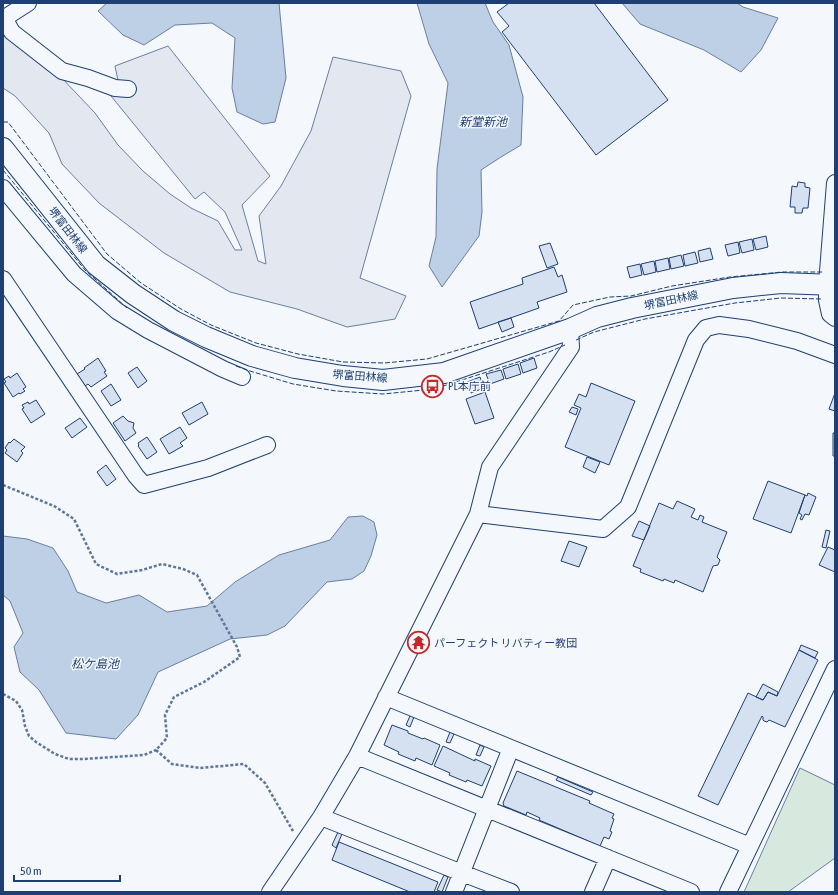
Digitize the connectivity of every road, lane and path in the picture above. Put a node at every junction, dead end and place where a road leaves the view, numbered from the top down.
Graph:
1 (28, 3) edge
2 (4, 18) edge
3 (128, 89) dead end
4 (3, 148) edge
5 (835, 183) edge
6 (3, 188) edge
7 (3, 279) edge
8 (831, 284) edge
9 (835, 318) edge
10 (570, 329) junction
11 (835, 355) edge
12 (242, 377) dead end
13 (267, 445) dead end
14 (3, 485) edge
15 (478, 514) junction
16 (835, 669) edge
17 (3, 694) edge
18 (386, 697) junction
19 (511, 748) junction
20 (156, 750) junction
21 (357, 756) junction
22 (488, 809) junction
23 (321, 817) junction
24 (301, 846) junction
25 (750, 846) junction
26 (608, 858) junction
27 (462, 873) junction
28 (270, 892) edge
29 (454, 892) edge
30 (511, 892) edge
31 (593, 892) edge
32 (691, 892) edge
33 (728, 892) edge

1 - 2 lane
2 - 3 lane
4 - 10 main road, 堺富田林線
5 - 8 lane
6 - 12 lane
7 - 13 lane
8 - 9 lane
8 - 10 main road, 堺富田林線
10 - 15 lane
11 - 15 lane
14 - 20 path
15 - 18 lane
16 - 25 lane
17 - 20 path
18 - 19 lane
18 - 21 lane
19 - 22 lane
19 - 25 lane
20 - 24 path
21 - 22 lane
21 - 23 lane
22 - 26 lane
22 - 27 lane
23 - 24 lane
23 - 27 lane
24 - 28 lane
25 - 33 lane
26 - 31 lane
26 - 32 lane
27 - 29 lane
27 - 30 lane

